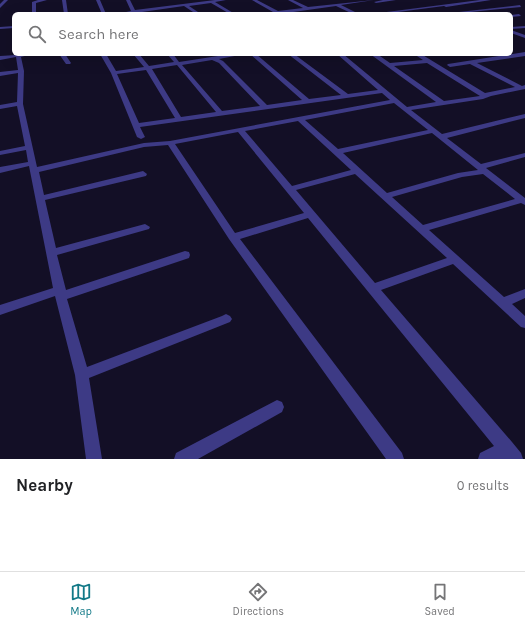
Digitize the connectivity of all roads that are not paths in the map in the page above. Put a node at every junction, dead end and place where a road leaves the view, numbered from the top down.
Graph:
1 (6, 0) edge
2 (45, 0) edge
3 (64, 0) edge
4 (98, 0) edge
5 (128, 0) edge
6 (221, 0) edge
7 (254, 0) edge
8 (290, 0) edge
9 (319, 0) edge
10 (394, 0) edge
11 (489, 0) edge
12 (33, 1) edge
13 (373, 1) edge
14 (433, 1) dead end
15 (518, 1) edge
16 (212, 2) junction
17 (510, 2) dead end
18 (525, 2) edge
19 (186, 3) edge
20 (337, 5) junction
21 (157, 6) junction
22 (330, 6) junction
23 (444, 6) junction
24 (523, 6) edge
25 (0, 7) edge
26 (306, 9) junction
27 (348, 10) junction
28 (392, 10) junction
29 (340, 11) dead end
30 (34, 12) edge
31 (66, 12) edge
32 (103, 12) edge
33 (131, 12) edge
34 (135, 12) edge
35 (162, 12) edge
36 (197, 12) edge
37 (230, 12) edge
38 (276, 12) edge
39 (285, 12) edge
40 (313, 12) edge
41 (352, 12) edge
42 (382, 12) edge
43 (398, 12) edge
44 (461, 12) joint
45 (519, 15) dead end
46 (513, 16) edge
47 (525, 26) edge
48 (12, 27) edge
49 (0, 28) edge
50 (513, 28) edge
51 (513, 33) edge
52 (525, 38) edge
53 (518, 40) dead end
54 (525, 54) edge
55 (12, 56) edge
56 (18, 56) edge
57 (63, 56) edge
58 (104, 56) edge
59 (138, 56) edge
60 (172, 56) edge
61 (209, 56) edge
62 (255, 56) edge
63 (294, 56) edge
64 (342, 56) edge
65 (376, 56) edge
66 (420, 56) edge
67 (509, 56) joint
68 (513, 56) edge
69 (0, 58) edge
70 (428, 61) junction
71 (471, 62) junction
72 (525, 62) edge
73 (68, 63) dead end
74 (179, 63) junction
75 (388, 65) junction
76 (450, 65) dead end
77 (148, 68) junction
78 (21, 71) junction
79 (114, 73) junction
80 (0, 74) edge
81 (523, 88) edge
82 (383, 91) junction
83 (345, 95) junction
84 (485, 96) junction
85 (306, 100) junction
86 (395, 101) junction
87 (20, 104) junction
88 (442, 104) junction
89 (0, 107) edge
90 (265, 107) junction
91 (405, 109) junction
92 (220, 113) junction
93 (521, 117) edge
94 (179, 119) junction
95 (300, 119) junction
96 (525, 122) edge
97 (137, 125) junction
98 (240, 130) junction
99 (433, 131) junction
100 (141, 137) dead end
101 (440, 137) junction
102 (170, 143) junction
103 (30, 147) junction
104 (337, 152) junction
105 (0, 153) edge
106 (525, 155) edge
107 (34, 166) junction
108 (482, 169) junction
109 (0, 170) edge
110 (358, 171) junction
111 (143, 174) dead end
112 (290, 189) junction
113 (385, 196) junction
114 (41, 198) junction
115 (523, 201) edge
116 (312, 214) junction
117 (145, 227) dead end
118 (421, 229) junction
119 (233, 237) junction
120 (52, 253) junction
121 (185, 255) dead end
122 (454, 260) junction
123 (372, 289) junction
124 (60, 293) junction
125 (525, 293) edge
126 (502, 303) junction
127 (0, 310) edge
128 (226, 319) dead end
129 (525, 323) edge
130 (82, 376) junction
131 (277, 407) dead end
132 (510, 454) edge
133 (94, 459) edge
134 (182, 459) edge
135 (396, 459) edge
136 (486, 459) edge

1 - 25 street
2 - 12 street
3 - 31 street
4 - 32 street
5 - 33 street
6 - 16 street
7 - 38 street
8 - 26 street
9 - 22 street
10 - 13 street
11 - 23 street
12 - 30 street
13 - 20 street
13 - 28 street
14 - 23 street
15 - 18 street
16 - 19 street
16 - 37 street
17 - 24 street
19 - 21 street
19 - 36 street
20 - 22 street
20 - 27 street
21 - 34 street
21 - 35 street
22 - 26 street
23 - 28 street
23 - 44 street
24 - 44 street
26 - 39 street
26 - 40 street
27 - 29 street
27 - 41 street
28 - 42 street
28 - 43 street
45 - 46 street
47 - 50 street
48 - 49 street
51 - 52 street
52 - 53 street
54 - 68 street
55 - 69 street
56 - 78 street
57 - 73 street
58 - 79 street
59 - 77 street
60 - 74 street
61 - 74 street
61 - 90 street
62 - 85 street
63 - 83 street
64 - 82 street
65 - 75 street
66 - 70 street
67 - 71 street
67 - 72 street
70 - 75 street
70 - 84 street
71 - 76 street
71 - 81 street
74 - 77 street
74 - 92 street
75 - 88 street
77 - 79 street
77 - 94 street
78 - 80 street
78 - 87 street
79 - 97 street
81 - 84 street
82 - 83 street
82 - 86 street
83 - 85 street
84 - 88 street
85 - 90 street
86 - 91 street
86 - 95 street
87 - 89 street
87 - 103 street
88 - 91 street
90 - 92 street
91 - 99 street
92 - 94 street
93 - 96 street
93 - 101 street
94 - 97 street
95 - 98 street
95 - 104 street
97 - 100 street
98 - 102 street
98 - 112 street
99 - 101 street
99 - 104 street
101 - 108 street
102 - 107 street
102 - 119 street
103 - 105 street
103 - 107 street
104 - 110 street
106 - 108 street
107 - 109 street
107 - 114 street
108 - 113 street
108 - 115 street
110 - 112 street
110 - 113 street
111 - 114 street
112 - 116 street
113 - 118 street
114 - 120 street
115 - 118 street
116 - 119 street
116 - 123 street
117 - 120 street
118 - 122 street
119 - 135 street
120 - 124 street
121 - 124 street
122 - 123 street
122 - 126 street
123 - 132 street
124 - 127 street
124 - 130 street
125 - 126 street
126 - 129 street
128 - 130 street
130 - 133 street
131 - 134 street
132 - 136 street

